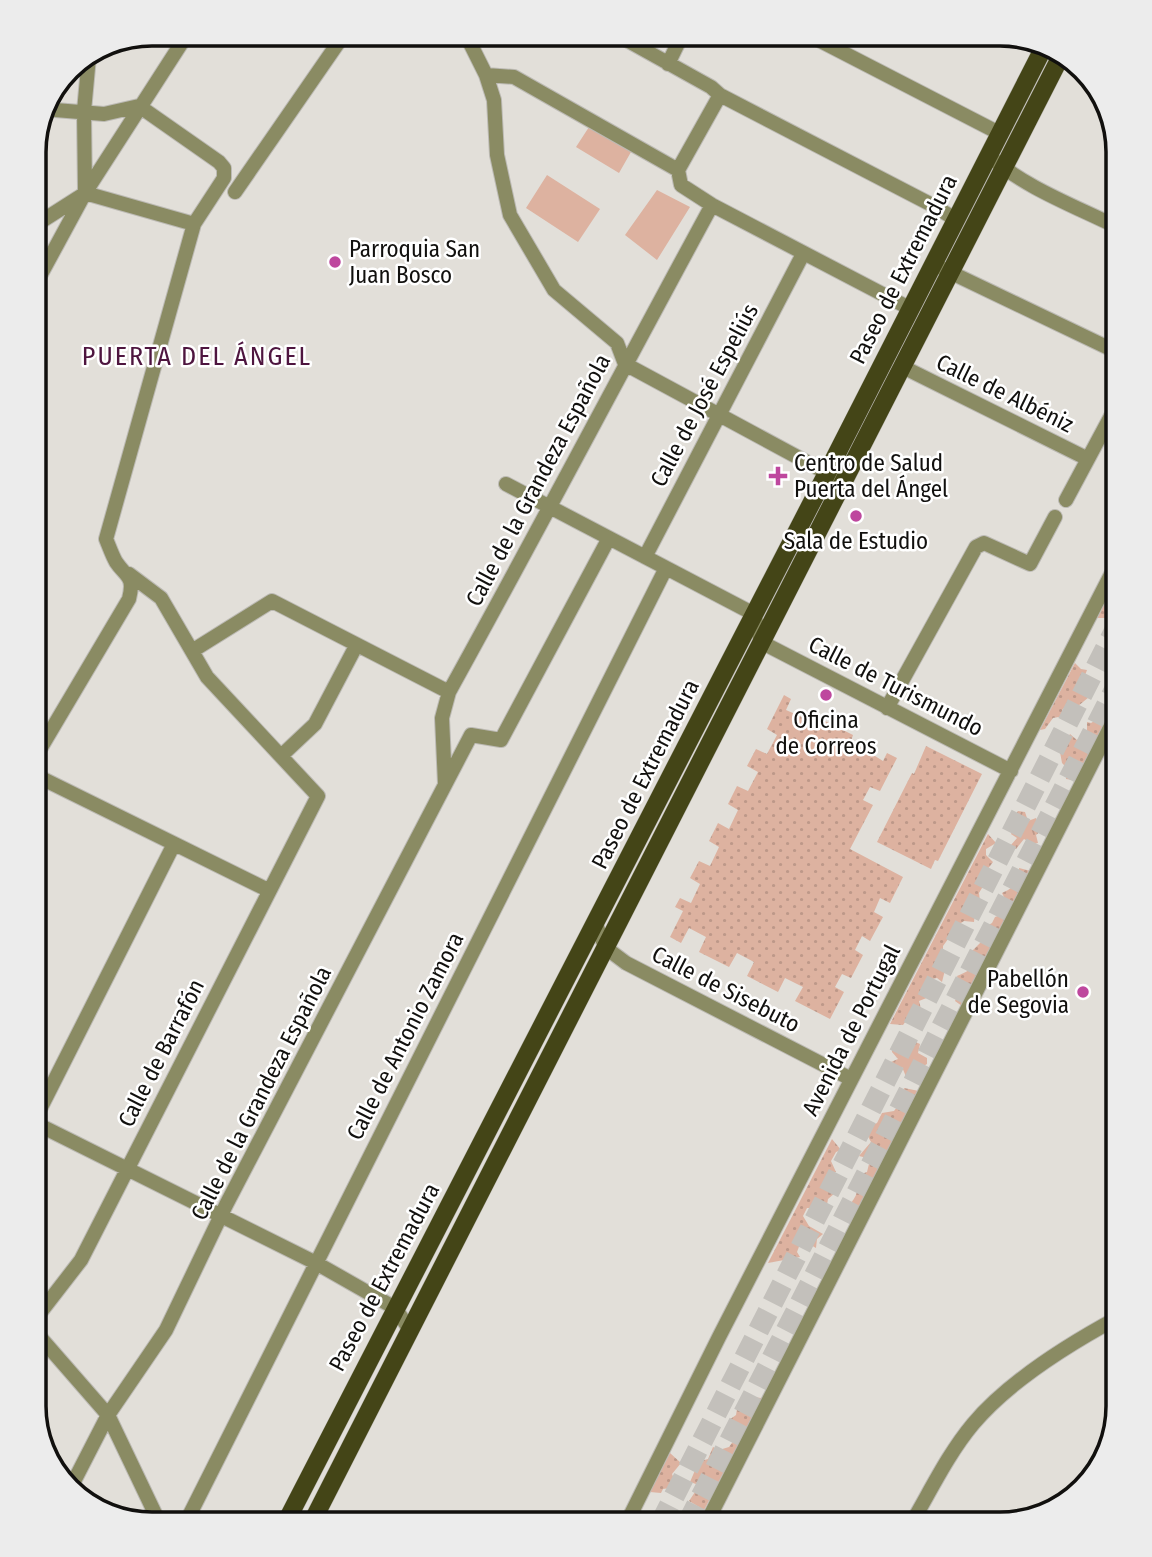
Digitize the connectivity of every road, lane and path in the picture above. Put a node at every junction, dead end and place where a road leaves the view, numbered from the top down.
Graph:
1 (179, 46) edge
2 (336, 46) edge
3 (472, 46) edge
4 (637, 46) edge
5 (677, 46) edge
6 (830, 46) edge
7 (1040, 54) edge
8 (1058, 63) edge
9 (668, 64) junction
10 (88, 67) edge
11 (486, 75) junction
12 (720, 95) junction
13 (139, 106) junction
14 (55, 110) edge
15 (84, 111) junction
16 (999, 133) junction
17 (988, 155) junction
18 (1003, 169) junction
19 (678, 170) junction
20 (235, 192) dead end
21 (85, 193) junction
22 (712, 205) junction
23 (46, 218) edge
24 (955, 219) junction
25 (1106, 221) edge
26 (194, 224) junction
27 (803, 254) junction
28 (46, 264) edge
29 (933, 264) junction
30 (950, 272) junction
31 (911, 309) junction
32 (1106, 347) edge
33 (625, 364) junction
34 (901, 366) junction
35 (719, 415) junction
36 (1106, 425) edge
37 (1088, 459) junction
38 (827, 474) junction
39 (506, 484) dead end
40 (842, 485) junction
41 (1066, 500) dead end
42 (551, 508) junction
43 (1055, 517) dead end
44 (609, 538) junction
45 (645, 557) junction
46 (666, 568) junction
47 (129, 574) junction
48 (1106, 585) edge
49 (754, 614) junction
50 (761, 642) junction
51 (356, 646) junction
52 (192, 651) junction
53 (449, 692) junction
54 (887, 708) junction
55 (1106, 736) edge
56 (46, 739) edge
57 (281, 756) junction
58 (1011, 771) junction
59 (46, 780) edge
60 (445, 786) junction
61 (174, 844) junction
62 (268, 890) junction
63 (595, 923) junction
64 (606, 947) junction
65 (851, 1079) junction
66 (46, 1096) edge
67 (46, 1128) edge
68 (129, 1169) junction
69 (222, 1217) junction
70 (316, 1263) junction
71 (46, 1305) edge
72 (395, 1308) junction
73 (1106, 1324) edge
74 (410, 1330) junction
75 (46, 1344) edge
76 (108, 1415) junction
77 (75, 1478) edge
78 (154, 1511) edge
79 (192, 1511) edge
80 (292, 1511) edge
81 (318, 1511) edge
82 (633, 1511) edge
83 (713, 1511) edge
84 (918, 1511) edge

1 - 13 street
2 - 20 street
3 - 11 street
4 - 9 street
5 - 9 street
6 - 16 street
7 - 16 main road, Paseo de Extremadura
8 - 18 main road, Paseo de Extremadura
9 - 12 street
10 - 15 street
11 - 19 street
11 - 33 street
12 - 19 street
12 - 24 street
13 - 15 street
13 - 21 street
13 - 26 street
14 - 15 street
15 - 21 street
16 - 17 main road, Paseo de Extremadura
17 - 18 street
17 - 24 main road, Paseo de Extremadura
18 - 25 street
18 - 30 main road, Paseo de Extremadura
19 - 22 street
21 - 23 street
21 - 26 street
21 - 28 street
22 - 27 street
22 - 33 street, Calle de la Grandeza Española
24 - 29 main road, Paseo de Extremadura
26 - 47 street
27 - 31 street
27 - 35 street, Calle de José Espeliús
29 - 30 street
29 - 31 main road, Paseo de Extremadura
30 - 32 street
30 - 34 main road, Paseo de Extremadura
31 - 38 main road, Paseo de Extremadura
33 - 35 street
33 - 42 street, Calle de la Grandeza Española
34 - 37 street, Calle de Albéniz
34 - 40 main road, Paseo de Extremadura
35 - 38 street
35 - 45 street, Calle de José Espeliús
36 - 37 street
37 - 41 street
38 - 40 street
38 - 49 main road, Paseo de Extremadura
39 - 42 street
40 - 50 main road, Paseo de Extremadura
42 - 44 street
42 - 53 street, Calle de la Grandeza Española
43 - 54 street
44 - 45 street
44 - 60 street, Calle de la Grandeza Española
45 - 46 street
46 - 49 street
46 - 70 street, Calle de Antonio Zamora
47 - 52 street
47 - 56 street
48 - 58 street, Avenida de Portugal
49 - 50 street
49 - 63 main road, Paseo de Extremadura
50 - 54 street, Calle de Turismundo
50 - 64 main road, Paseo de Extremadura
51 - 52 street
51 - 53 street
51 - 57 street
52 - 57 street
53 - 60 street, Calle de la Grandeza Española
54 - 58 street, Calle de Turismundo
55 - 83 street
57 - 62 street, Calle de Barrafón
58 - 65 street, Avenida de Portugal
59 - 61 street
60 - 69 street, Calle de la Grandeza Española
61 - 62 street
61 - 66 street
62 - 68 street, Calle de Barrafón
63 - 64 street, Calle de Sisebuto
63 - 72 main road, Paseo de Extremadura
64 - 65 street, Calle de Sisebuto
64 - 74 main road, Paseo de Extremadura
65 - 82 street, Avenida de Portugal
67 - 68 street
68 - 69 street
68 - 71 street, Calle de Barrafón
69 - 70 street
69 - 76 street, Calle de la Grandeza Española
70 - 72 street
70 - 79 street, Calle de Antonio Zamora
72 - 74 street
72 - 80 main road, Paseo de Extremadura
73 - 84 street
74 - 81 main road, Paseo de Extremadura
75 - 76 street
76 - 77 street, Calle de la Grandeza Española
76 - 78 street

